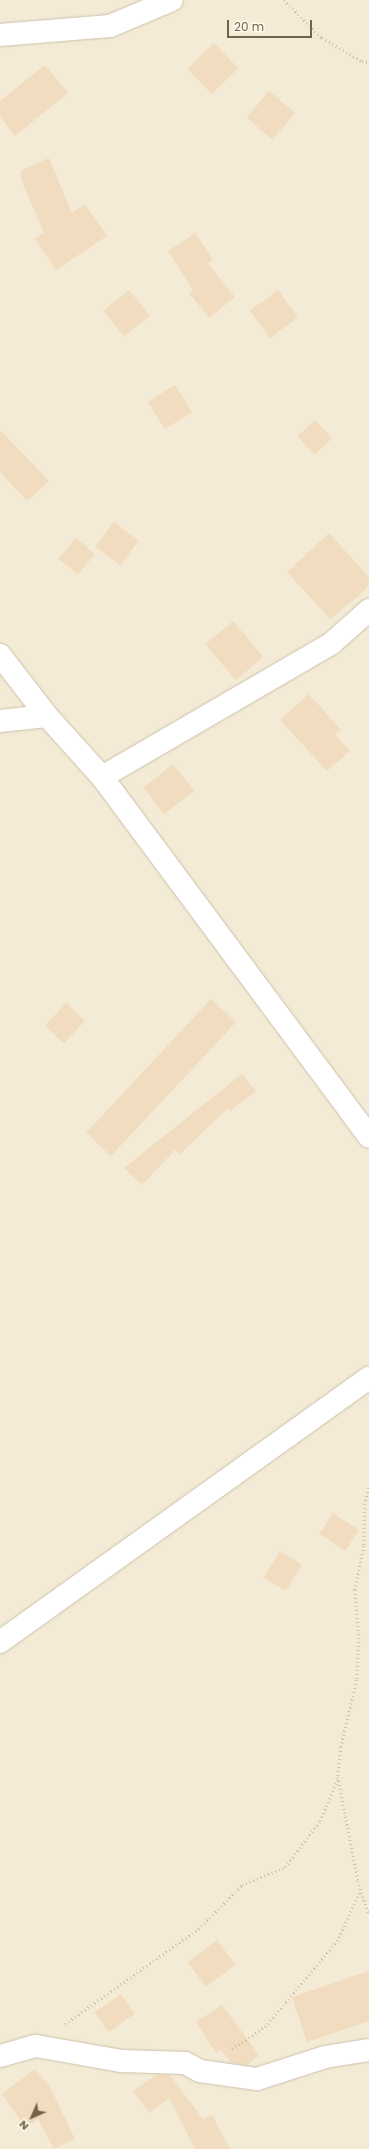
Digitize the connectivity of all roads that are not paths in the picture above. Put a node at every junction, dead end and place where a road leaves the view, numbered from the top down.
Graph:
1 (172, 0) edge
2 (0, 35) edge
3 (369, 610) edge
4 (0, 654) edge
5 (47, 716) junction
6 (0, 721) edge
7 (102, 777) junction
8 (369, 1137) edge
9 (369, 1378) edge
10 (0, 1642) edge
11 (369, 2050) edge
12 (0, 2056) edge

1 - 2 street
3 - 7 street
4 - 5 street
5 - 6 street
5 - 7 street
7 - 8 street
9 - 10 street
11 - 12 street

